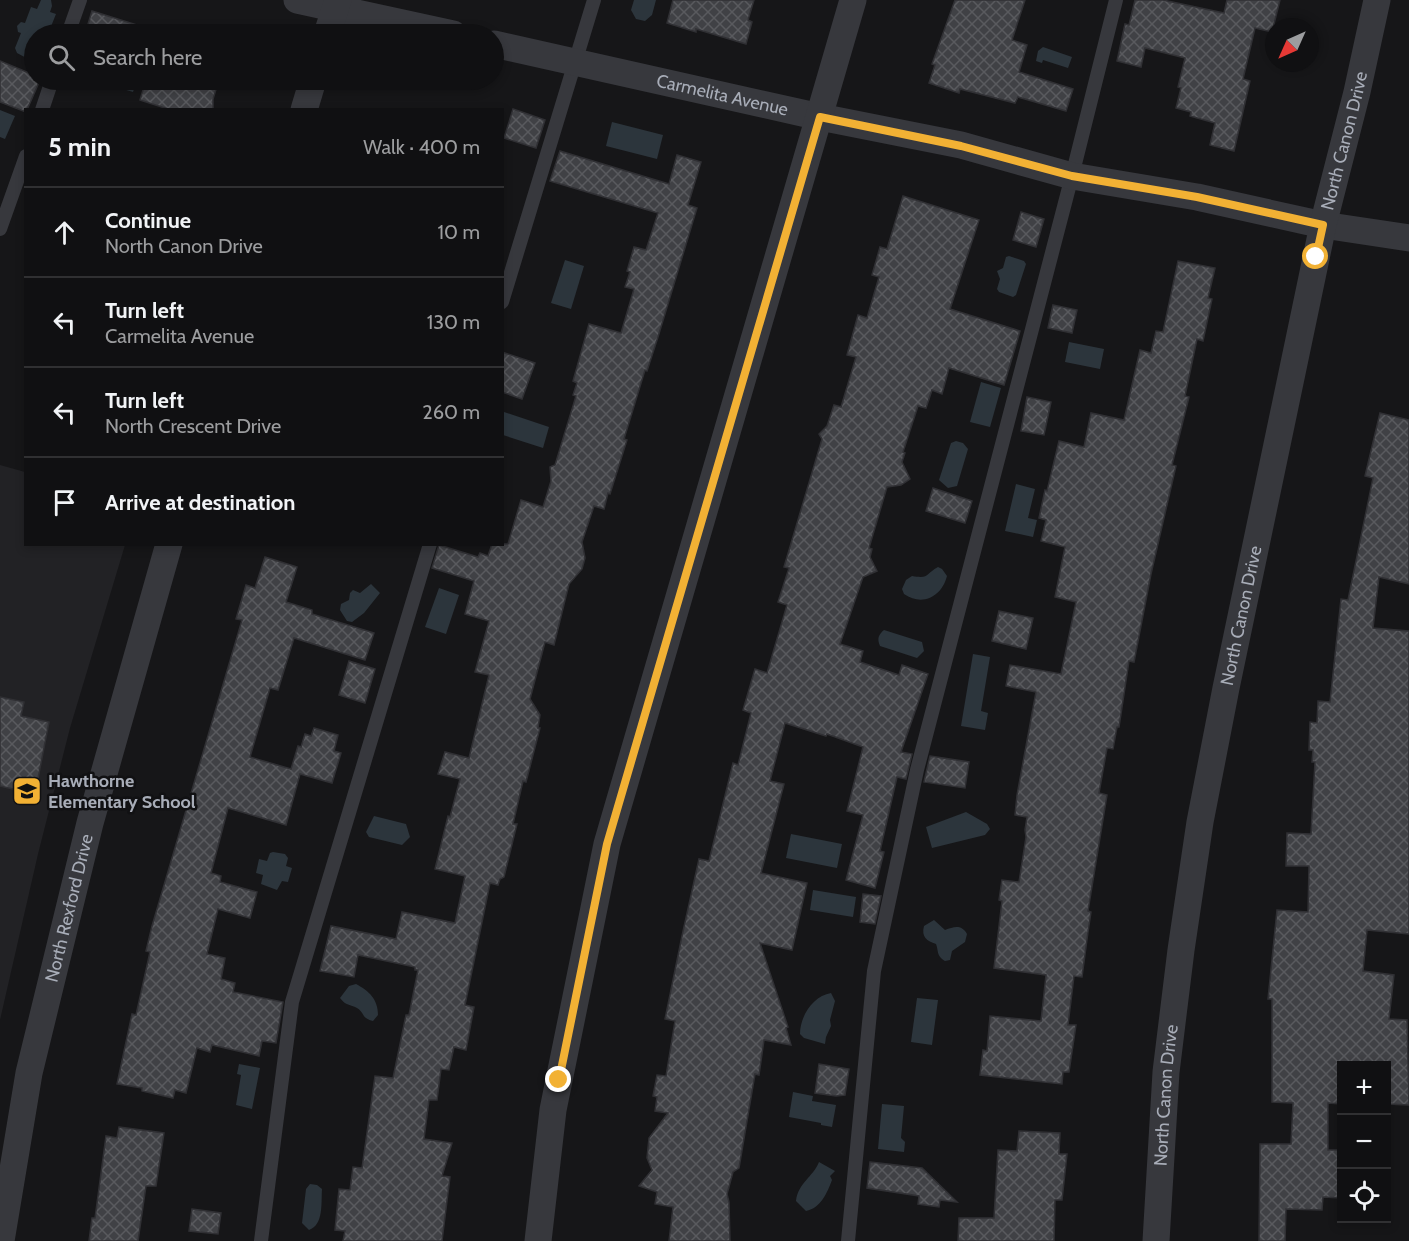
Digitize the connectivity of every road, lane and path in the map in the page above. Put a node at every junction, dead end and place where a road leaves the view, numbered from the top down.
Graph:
1 (80, 0) edge
2 (297, 0) edge
3 (594, 0) edge
4 (853, 0) edge
5 (1116, 0) edge
6 (1377, 0) edge
7 (337, 4) edge
8 (72, 24) edge
9 (330, 24) edge
10 (414, 24) edge
11 (504, 46) edge
12 (574, 62) junction
13 (49, 90) edge
14 (311, 90) edge
15 (43, 108) edge
16 (305, 108) edge
17 (820, 117) junction
18 (24, 162) edge
19 (1072, 176) junction
20 (1323, 225) junction
21 (0, 229) edge
22 (1409, 238) edge
23 (504, 295) edge
24 (168, 546) edge
25 (429, 546) edge
26 (2, 1241) edge
27 (261, 1241) edge
28 (538, 1241) edge
29 (848, 1241) edge
30 (1156, 1241) edge

1 - 8 lane
2 - 7 street
3 - 12 lane
4 - 17 street
5 - 19 lane
6 - 20 street, North Canon Drive
7 - 9 street
7 - 10 street
11 - 12 street, Carmelita Avenue
12 - 17 street, Carmelita Avenue
12 - 23 lane
13 - 15 lane
14 - 16 street
17 - 19 street, Carmelita Avenue
17 - 28 street
18 - 21 lane
19 - 20 street, Carmelita Avenue
19 - 29 lane
20 - 22 street, Carmelita Avenue
20 - 30 street, North Canon Drive
24 - 26 street, North Rexford Drive
25 - 27 lane

